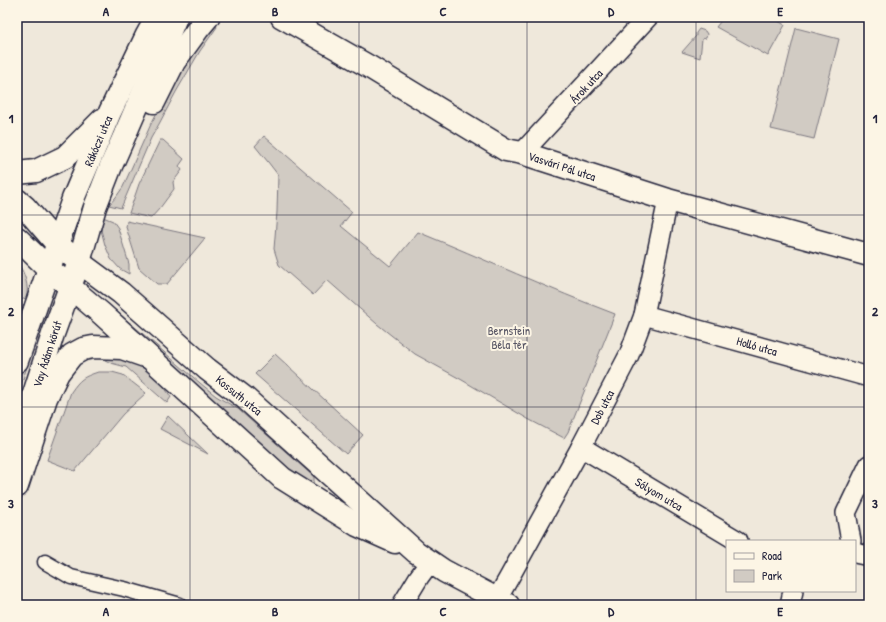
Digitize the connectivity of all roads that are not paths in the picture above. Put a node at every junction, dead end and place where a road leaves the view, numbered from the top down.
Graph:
1 (157, 17) edge
2 (176, 17) edge
3 (208, 17) edge
4 (283, 19) edge
5 (641, 20) edge
6 (110, 112) junction
7 (124, 139) junction
8 (522, 153) junction
9 (17, 173) edge
10 (17, 200) edge
11 (668, 200) junction
12 (17, 238) edge
13 (57, 244) junction
14 (869, 255) edge
15 (79, 262) junction
16 (49, 269) junction
17 (70, 287) junction
18 (644, 315) junction
19 (152, 358) junction
20 (17, 361) edge
21 (869, 377) edge
22 (581, 446) junction
23 (17, 447) edge
24 (869, 465) edge
25 (17, 486) edge
26 (736, 540) edge
27 (850, 540) edge
28 (856, 553) edge
29 (869, 556) edge
30 (423, 557) junction
31 (45, 562) dead end
32 (793, 592) edge
33 (502, 602) edge
34 (180, 605) edge
35 (402, 605) edge
36 (790, 605) edge

1 - 6 street, Rákóczi utca
2 - 7 street, Rákóczi utca
3 - 7 street
4 - 8 street, Vasvári Pál utca
5 - 8 street, Árok utca
6 - 9 street
6 - 13 street, Rákóczi utca
7 - 15 street, Rákóczi utca
8 - 11 street, Vasvári Pál utca
10 - 13 street, Kossuth utca
11 - 14 street, Vasvári Pál utca
11 - 18 street, Dob utca
12 - 16 street, Kossuth utca
13 - 15 street, Kossuth utca
13 - 16 street, Rákóczi utca
15 - 17 street, Vay Ádám körút
15 - 30 street, Kossuth utca
16 - 17 street, Kossuth utca
16 - 20 street
17 - 19 street, Kossuth utca
17 - 23 street, Vay Ádám körút
18 - 21 street, Holló utca
18 - 22 street, Dob utca
19 - 25 street
19 - 30 street, Kossuth utca
22 - 26 street, Sólyom utca
22 - 33 street, Dob utca
24 - 27 street
28 - 29 street
30 - 33 street, Kossuth utca
30 - 35 street
31 - 34 street
32 - 36 street

